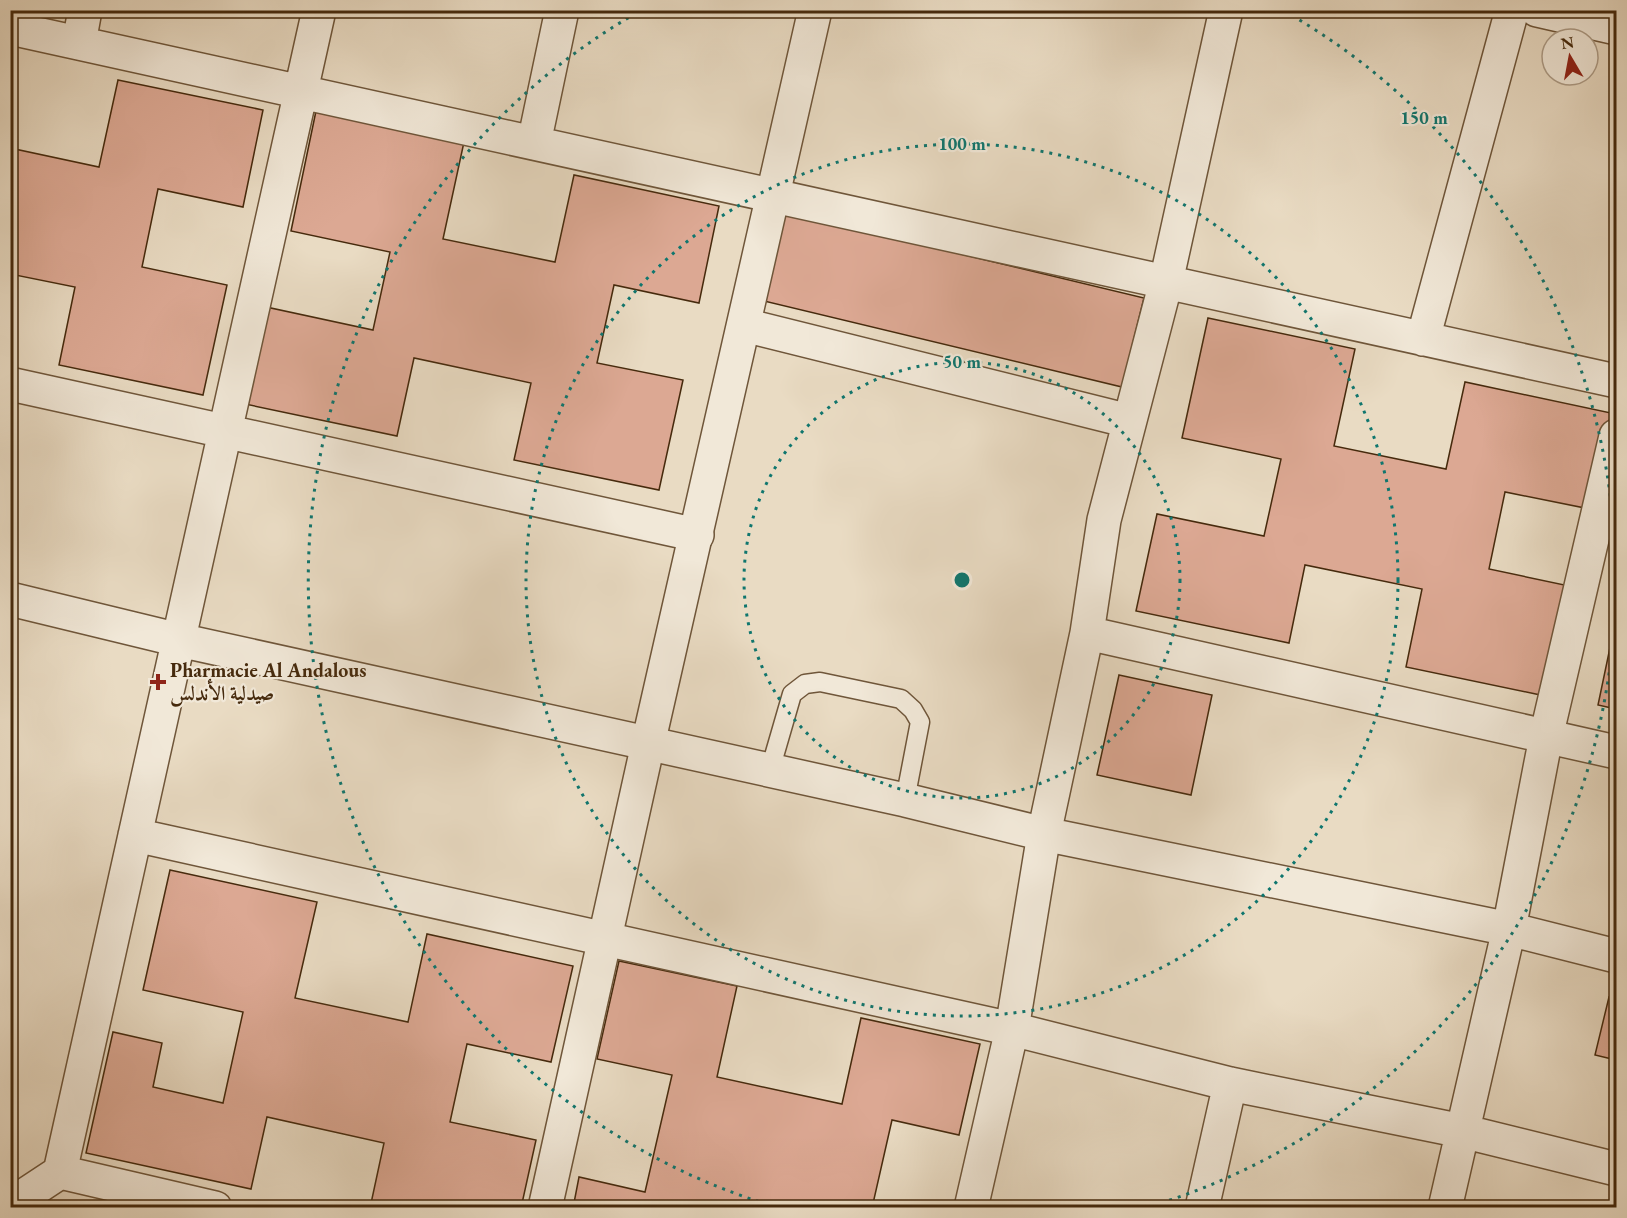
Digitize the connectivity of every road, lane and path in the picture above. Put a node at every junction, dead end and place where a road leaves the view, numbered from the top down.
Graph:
1 (85, 10) edge
2 (319, 10) edge
3 (562, 10) edge
4 (815, 10) edge
5 (1226, 10) edge
6 (1512, 10) edge
7 (1537, 10) edge
8 (10, 28) edge
9 (1617, 28) edge
10 (79, 43) junction
11 (301, 92) junction
12 (534, 143) junction
13 (773, 196) junction
14 (1166, 282) junction
15 (744, 325) junction
16 (1423, 339) junction
17 (1617, 381) edge
18 (10, 384) edge
19 (1129, 421) junction
20 (225, 432) junction
21 (1617, 436) edge
22 (697, 535) junction
23 (10, 599) edge
24 (1087, 633) junction
25 (179, 640) junction
26 (1546, 737) junction
27 (648, 744) junction
28 (1617, 752) edge
29 (770, 770) junction
30 (905, 800) junction
31 (135, 834) junction
32 (1044, 834) junction
33 (1509, 929) junction
34 (606, 939) junction
35 (1617, 956) edge
36 (1012, 1029) junction
37 (1230, 1084) junction
38 (1462, 1131) junction
39 (1617, 1168) edge
40 (60, 1172) junction
41 (10, 1205) edge
42 (215, 1208) edge
43 (545, 1208) edge
44 (971, 1208) edge
45 (1202, 1208) edge
46 (1445, 1208) edge

1 - 10 street
2 - 11 street
3 - 12 street
4 - 13 street
5 - 14 street
6 - 16 street
7 - 9 street
8 - 10 street
10 - 11 street
11 - 12 street
11 - 20 street
12 - 13 street
13 - 14 street
13 - 15 street
14 - 16 street
14 - 19 street
15 - 19 street
15 - 22 street
16 - 17 street
18 - 20 street
19 - 24 street
20 - 22 street
20 - 25 street
21 - 26 street
22 - 27 street
23 - 25 street
24 - 26 street
24 - 32 street
25 - 27 street
25 - 31 street
26 - 28 street
26 - 33 street
27 - 29 street
27 - 34 street
29 - 30 street
29 - 30 lane
30 - 32 street
31 - 34 street
31 - 40 street
32 - 33 street
32 - 36 street
33 - 35 street
33 - 38 street
34 - 36 street
34 - 43 street
36 - 37 street
36 - 44 street
37 - 38 street
37 - 45 street
38 - 39 street
38 - 46 street
40 - 41 street
40 - 42 street

